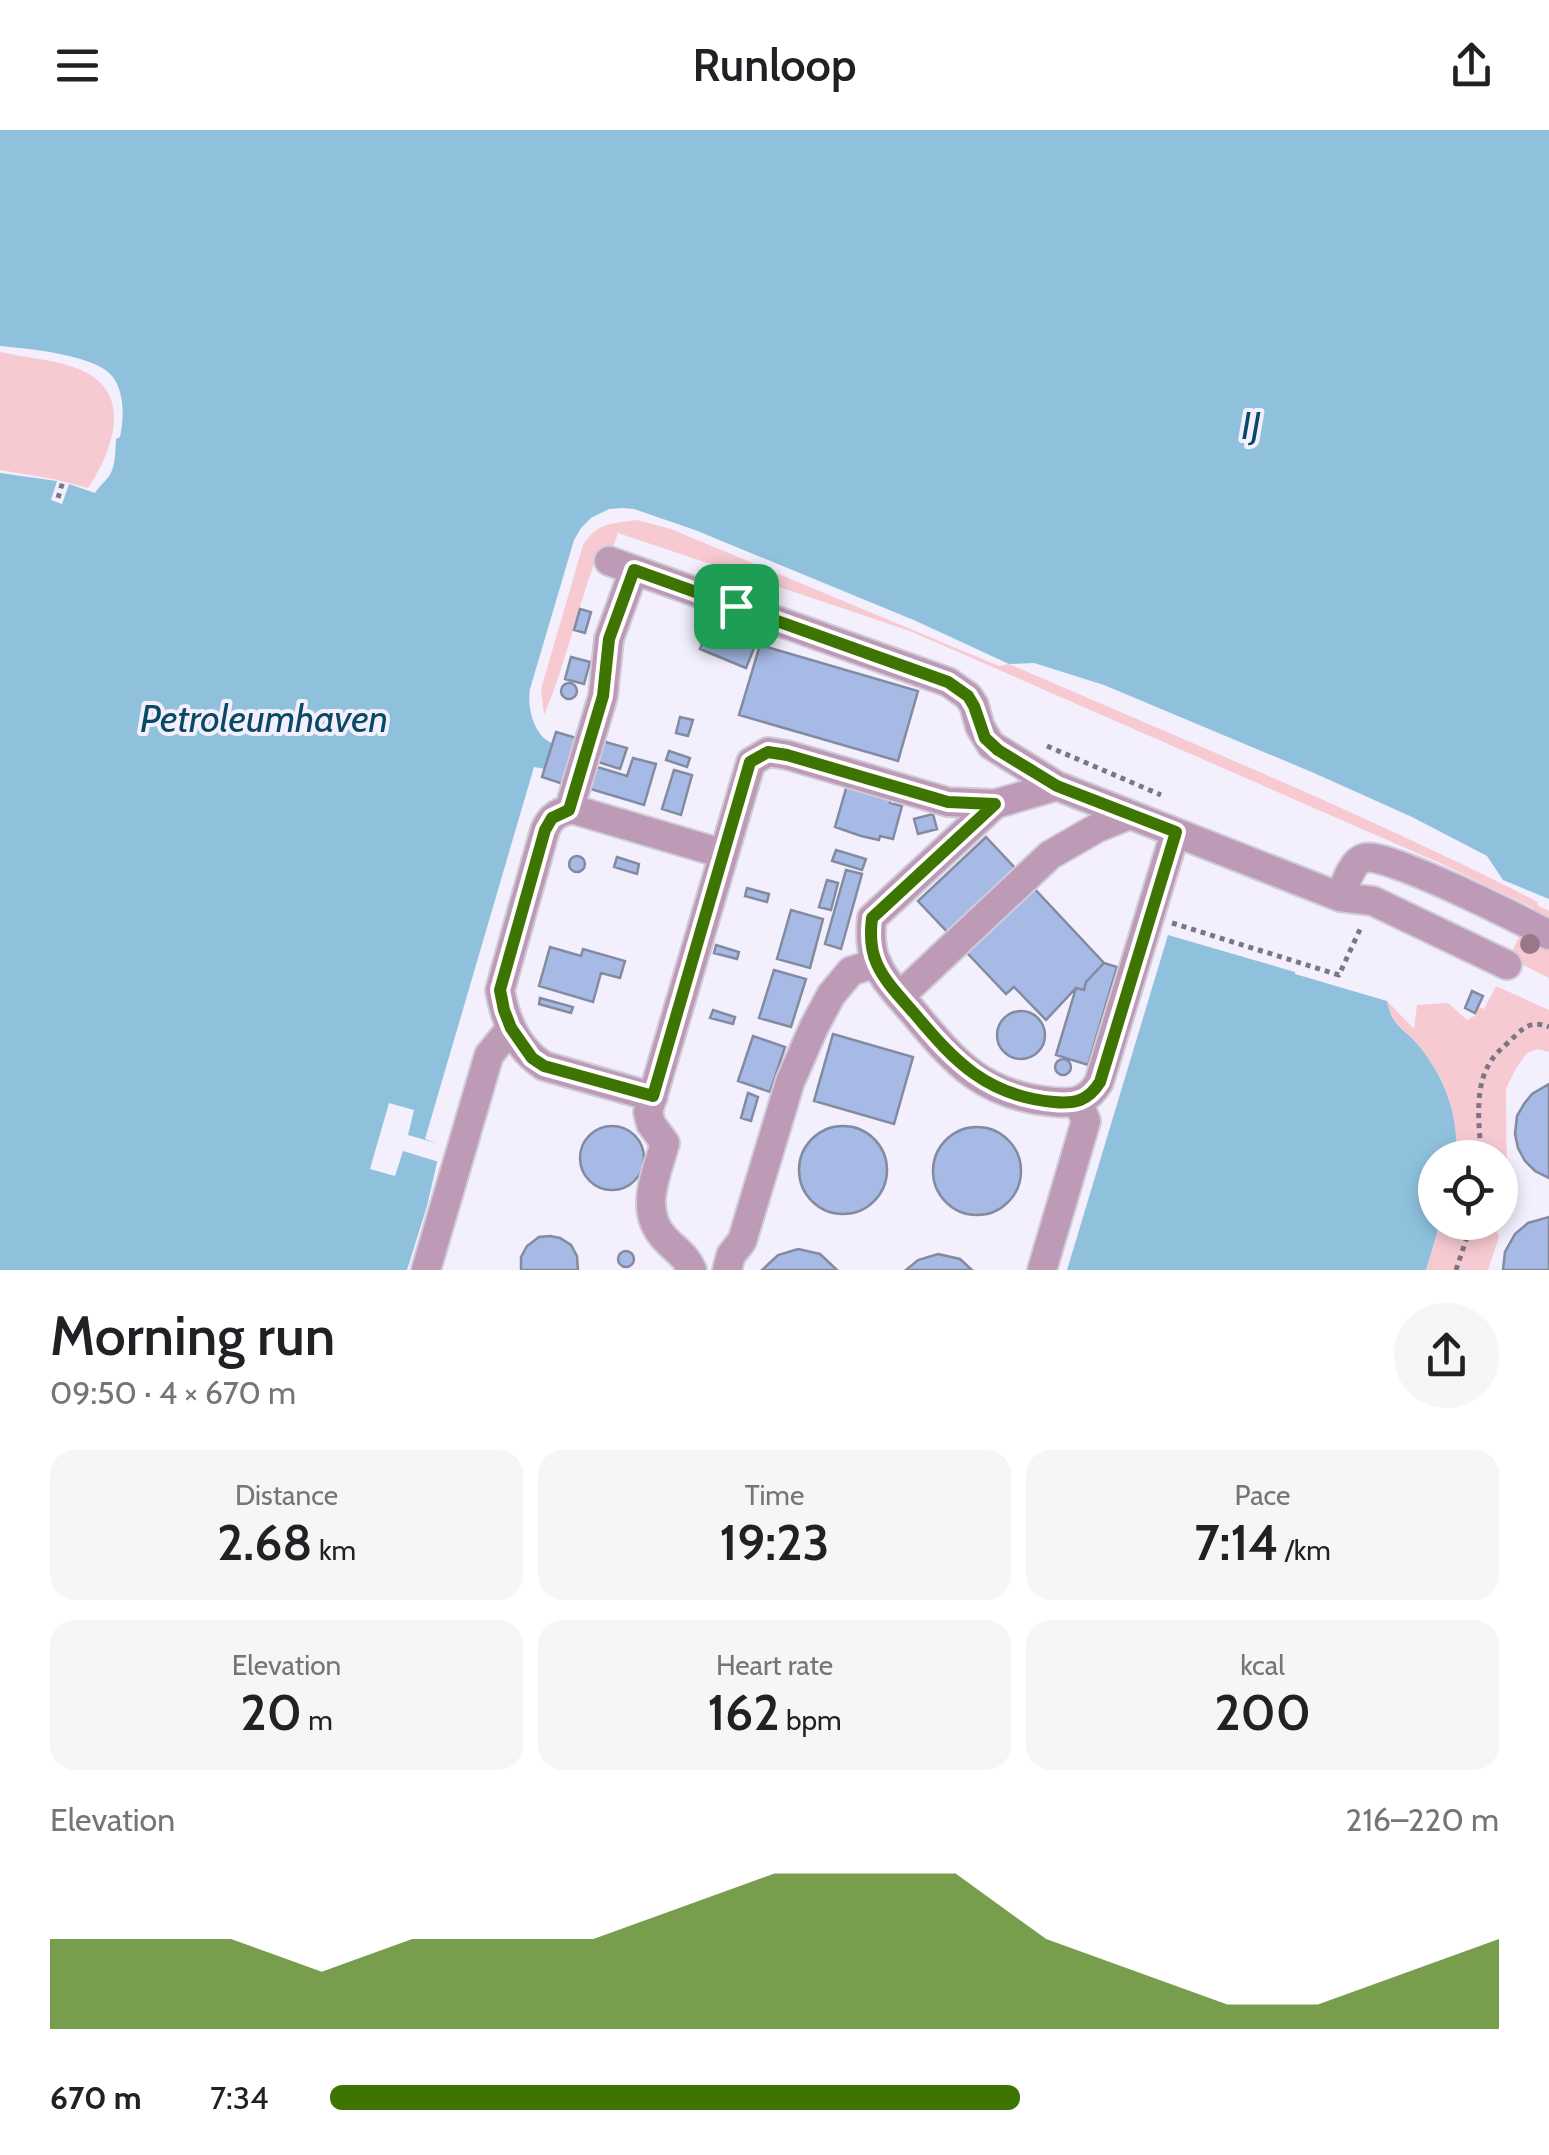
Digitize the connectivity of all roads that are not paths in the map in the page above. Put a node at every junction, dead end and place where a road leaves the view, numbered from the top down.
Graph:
1 (1057, 786) junction
2 (995, 804) junction
3 (569, 810) junction
4 (1129, 815) junction
5 (1176, 832) junction
6 (724, 854) junction
7 (1340, 897) junction
8 (1549, 935) edge
9 (876, 964) junction
10 (1503, 973) dead end
11 (900, 996) junction
12 (511, 1028) junction
13 (653, 1096) junction
14 (1078, 1102) junction
15 (426, 1270) edge
16 (692, 1270) edge
17 (727, 1270) edge
18 (1042, 1270) edge

1 - 2 lane
1 - 3 lane
1 - 4 lane
2 - 6 lane
2 - 9 lane
3 - 6 lane
3 - 12 lane
4 - 5 lane
4 - 11 lane
5 - 7 lane
5 - 14 lane
6 - 13 lane
7 - 8 lane
7 - 10 lane
9 - 11 lane
9 - 17 lane
11 - 14 lane
12 - 13 lane
12 - 15 lane
13 - 16 lane
14 - 18 lane

